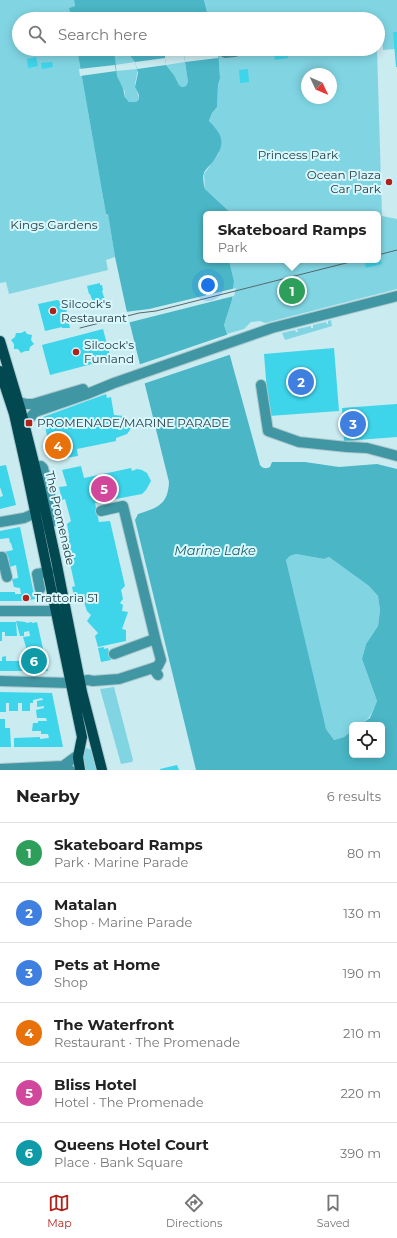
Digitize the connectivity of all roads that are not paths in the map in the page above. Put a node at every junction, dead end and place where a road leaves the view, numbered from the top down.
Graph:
1 (397, 296) edge
2 (1, 346) edge
3 (0, 371) edge
4 (114, 383) junction
5 (261, 385) dead end
6 (87, 394) junction
7 (16, 408) junction
8 (25, 427) junction
9 (397, 456) edge
10 (30, 467) junction
11 (44, 486) junction
12 (101, 510) dead end
13 (40, 511) junction
14 (0, 522) edge
15 (44, 527) junction
16 (0, 557) edge
17 (50, 565) junction
18 (7, 577) dead end
19 (40, 589) dead end
20 (61, 610) junction
21 (0, 611) edge
22 (156, 642) junction
23 (114, 654) dead end
24 (0, 681) edge
25 (92, 681) junction
26 (75, 682) junction
27 (82, 692) junction
28 (96, 744) junction
29 (79, 753) junction
30 (67, 768) edge
31 (2, 769) edge
32 (80, 770) edge
33 (102, 770) edge

1 - 4 street
2 - 7 main road, The Promenade
3 - 7 main road, The Promenade
4 - 6 street
4 - 7 street
5 - 9 street
6 - 7 street
6 - 8 street
7 - 8 main road, The Promenade
7 - 10 main road, The Promenade
8 - 10 main road, The Promenade
10 - 11 main road, The Promenade
10 - 13 main road, The Promenade
11 - 13 main road, The Promenade
11 - 15 street
12 - 22 street
13 - 14 street
13 - 15 main road, The Promenade
15 - 17 main road, The Promenade
16 - 18 street
17 - 19 street
17 - 20 main road, The Promenade
20 - 21 street
20 - 26 main road, The Promenade
22 - 23 street
22 - 25 street
24 - 26 street
25 - 26 street
25 - 27 street
26 - 27 main road, The Promenade
26 - 29 main road, The Promenade
27 - 28 main road, The Promenade
28 - 29 main road
28 - 33 main road, The Promenade
29 - 30 street
29 - 32 main road, The Promenade
30 - 31 street

